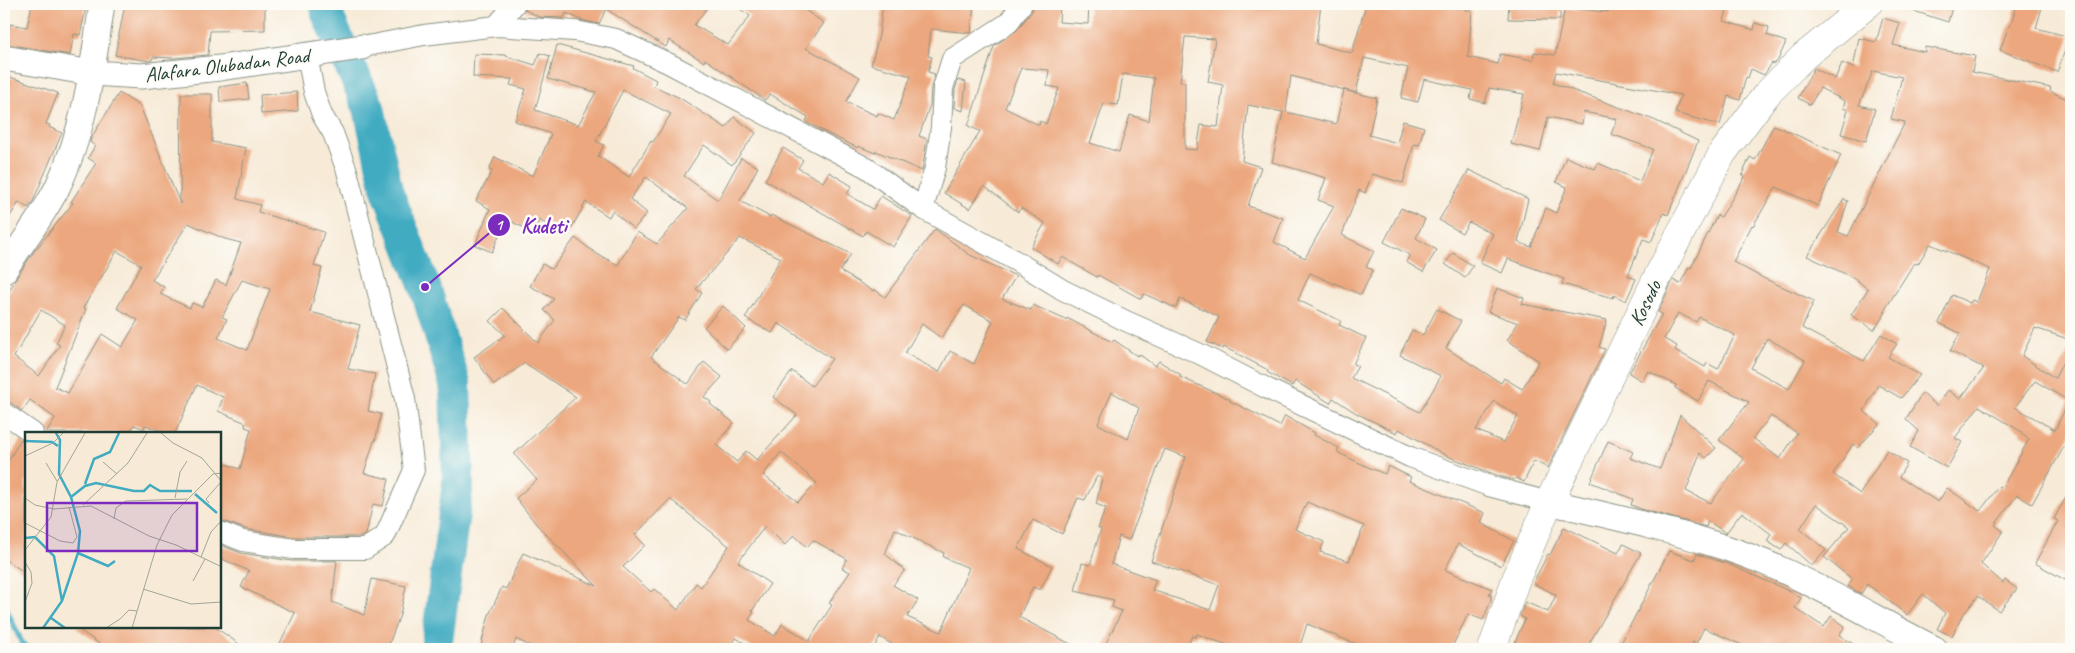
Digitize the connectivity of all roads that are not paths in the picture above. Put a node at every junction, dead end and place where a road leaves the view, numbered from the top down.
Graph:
1 (102, 4) edge
2 (515, 4) edge
3 (1022, 4) edge
4 (1868, 4) edge
5 (496, 26) junction
6 (362, 46) joint
7 (317, 54) junction
8 (4, 58) edge
9 (92, 73) junction
10 (923, 209) junction
11 (4, 271) edge
12 (4, 413) edge
13 (32, 432) edge
14 (1550, 502) junction
15 (221, 532) edge
16 (1492, 649) edge
17 (1935, 649) edge

1 - 9 street
2 - 5 street
3 - 10 street
4 - 14 main road, Kosodo
5 - 6 street
5 - 10 street
6 - 7 street, Alafara Olubadan Road
7 - 9 street, Alafara Olubadan Road
7 - 15 street
8 - 9 street, Alafara Olubadan Road
9 - 11 street
10 - 14 street
12 - 13 street
14 - 16 main road, Kosodo
14 - 17 street

